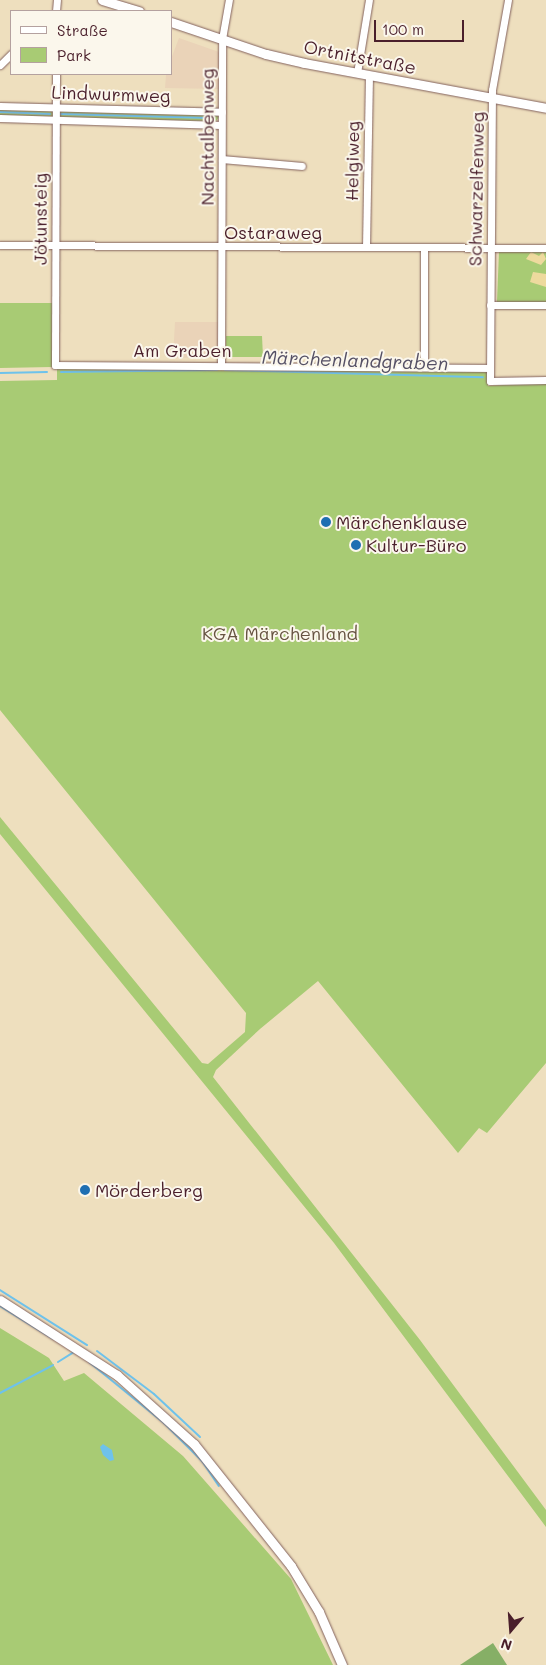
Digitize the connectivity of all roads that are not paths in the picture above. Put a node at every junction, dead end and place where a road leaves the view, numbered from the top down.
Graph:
1 (102, 0) edge
2 (229, 0) edge
3 (369, 0) edge
4 (508, 0) edge
5 (136, 10) edge
6 (172, 22) edge
7 (222, 39) junction
8 (10, 55) edge
9 (0, 65) edge
10 (357, 73) junction
11 (56, 75) edge
12 (368, 76) junction
13 (492, 98) junction
14 (0, 106) edge
15 (56, 107) junction
16 (546, 108) edge
17 (222, 112) junction
18 (0, 118) edge
19 (56, 120) junction
20 (221, 125) junction
21 (222, 159) junction
22 (302, 166) dead end
23 (0, 245) edge
24 (55, 246) junction
25 (222, 247) junction
26 (366, 247) junction
27 (424, 247) junction
28 (491, 248) junction
29 (546, 248) edge
30 (490, 305) junction
31 (546, 305) edge
32 (221, 364) junction
33 (55, 365) joint
34 (424, 367) junction
35 (490, 368) junction
36 (546, 380) edge
37 (0, 1300) edge
38 (342, 1665) edge

1 - 5 main road
2 - 7 street, Nachtalbenweg
3 - 10 street
4 - 13 street, Schwarzelfenweg
6 - 7 main road, Ortnitstraße
7 - 10 main road, Ortnitstraße
7 - 17 street, Nachtalbenweg
8 - 9 street
10 - 12 main road, Ortnitstraße
11 - 15 street, Jötunsteig
12 - 13 main road, Ortnitstraße
12 - 26 street, Helgiweg
13 - 16 main road, Ortnitstraße
13 - 28 street, Schwarzelfenweg
14 - 15 street, Lindwurmweg
15 - 17 street, Lindwurmweg
15 - 19 street, Jötunsteig
17 - 20 street, Nachtalbenweg
18 - 19 street, Lindwurmweg
19 - 20 street, Lindwurmweg
19 - 24 street, Jötunsteig
20 - 21 street, Nachtalbenweg
21 - 22 street
21 - 25 street, Nachtalbenweg
23 - 24 street, Ostaraweg
24 - 25 street, Ostaraweg
24 - 33 street, Jötunsteig
25 - 26 street, Ostaraweg
25 - 32 street, Nachtalbenweg
26 - 27 street, Ostaraweg
27 - 28 street, Ostaraweg
27 - 34 street
28 - 29 street, Ostaraweg
28 - 30 street, Schwarzelfenweg
30 - 31 street
30 - 35 street, Schwarzelfenweg
32 - 33 street, Am Graben
32 - 34 street, Am Graben
34 - 35 street, Am Graben
35 - 36 street, Schwarzelfenweg
37 - 38 main road

